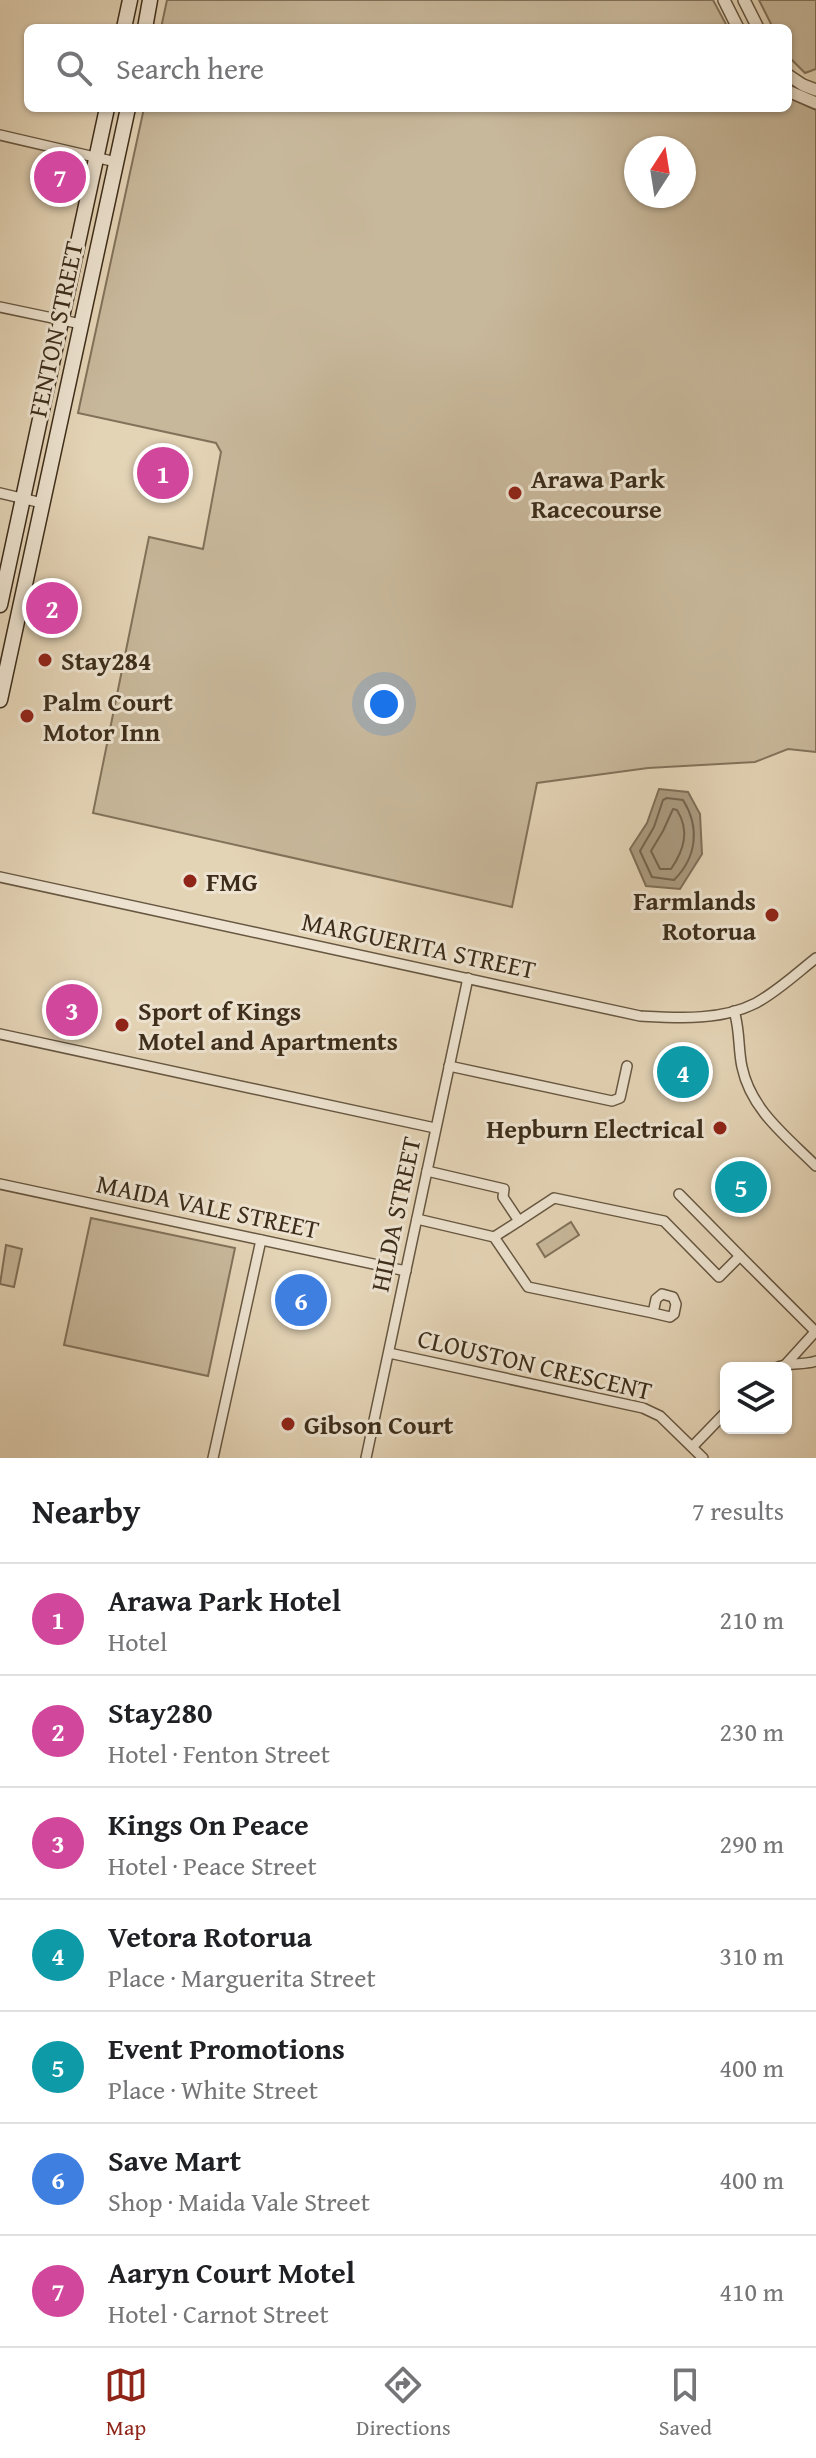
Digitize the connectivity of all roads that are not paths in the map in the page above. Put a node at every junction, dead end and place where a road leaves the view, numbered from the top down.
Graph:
1 (130, 0) edge
2 (150, 0) edge
3 (744, 0) edge
4 (726, 4) edge
5 (125, 24) edge
6 (146, 24) edge
7 (736, 24) edge
8 (756, 24) edge
9 (792, 77) edge
10 (792, 78) edge
11 (816, 80) edge
12 (816, 90) edge
13 (792, 93) edge
14 (816, 103) edge
15 (106, 112) edge
16 (127, 112) edge
17 (0, 135) edge
18 (97, 157) junction
19 (116, 162) junction
20 (0, 307) edge
21 (62, 320) junction
22 (81, 324) junction
23 (0, 493) edge
24 (23, 498) junction
25 (42, 503) junction
26 (0, 605) edge
27 (2, 681) edge
28 (0, 700) edge
29 (0, 877) edge
30 (816, 958) edge
31 (468, 978) junction
32 (734, 1011) junction
33 (0, 1034) edge
34 (449, 1066) junction
35 (627, 1066) dead end
36 (435, 1128) junction
37 (816, 1166) edge
38 (427, 1171) junction
39 (0, 1184) edge
40 (679, 1194) dead end
41 (417, 1219) junction
42 (519, 1221) junction
43 (494, 1237) junction
44 (261, 1240) junction
45 (740, 1256) junction
46 (406, 1271) junction
47 (653, 1313) dead end
48 (816, 1332) edge
49 (389, 1353) junction
50 (816, 1361) edge
51 (785, 1362) edge
52 (792, 1365) edge
53 (720, 1418) edge
54 (693, 1446) junction
55 (213, 1458) edge
56 (366, 1458) edge
57 (703, 1458) edge

1 - 5 main road
2 - 6 main road
3 - 4 street
3 - 8 street
4 - 7 street
9 - 11 street
10 - 12 street
13 - 14 street
15 - 18 main road, FENTON STREET
16 - 19 main road, FENTON STREET
17 - 18 street
18 - 19 street
18 - 21 main road, FENTON STREET
19 - 22 main road, FENTON STREET
20 - 21 street
21 - 22 street
21 - 24 main road, FENTON STREET
22 - 25 main road, FENTON STREET
23 - 24 street
24 - 25 street
24 - 26 main road, FENTON STREET
25 - 27 main road, FENTON STREET
27 - 28 main road, FENTON STREET
29 - 31 street, MARGUERITA STREET
30 - 32 street, MARGUERITA STREET
31 - 32 street, MARGUERITA STREET
31 - 34 street, HILDA STREET
32 - 37 street
33 - 36 street
34 - 35 street
34 - 36 street, HILDA STREET
36 - 38 street, HILDA STREET
38 - 41 street, HILDA STREET
38 - 42 street
39 - 44 street, MAIDA VALE STREET
40 - 45 street
41 - 43 street
41 - 46 street, HILDA STREET
42 - 43 street
42 - 45 street
43 - 47 street
44 - 46 street, MAIDA VALE STREET
44 - 55 street
45 - 48 street
46 - 49 street, HILDA STREET
48 - 51 street
49 - 54 street, CLOUSTON CRESCENT
49 - 56 street, HILDA STREET
50 - 52 street
53 - 54 street
54 - 57 street, CLOUSTON CRESCENT

